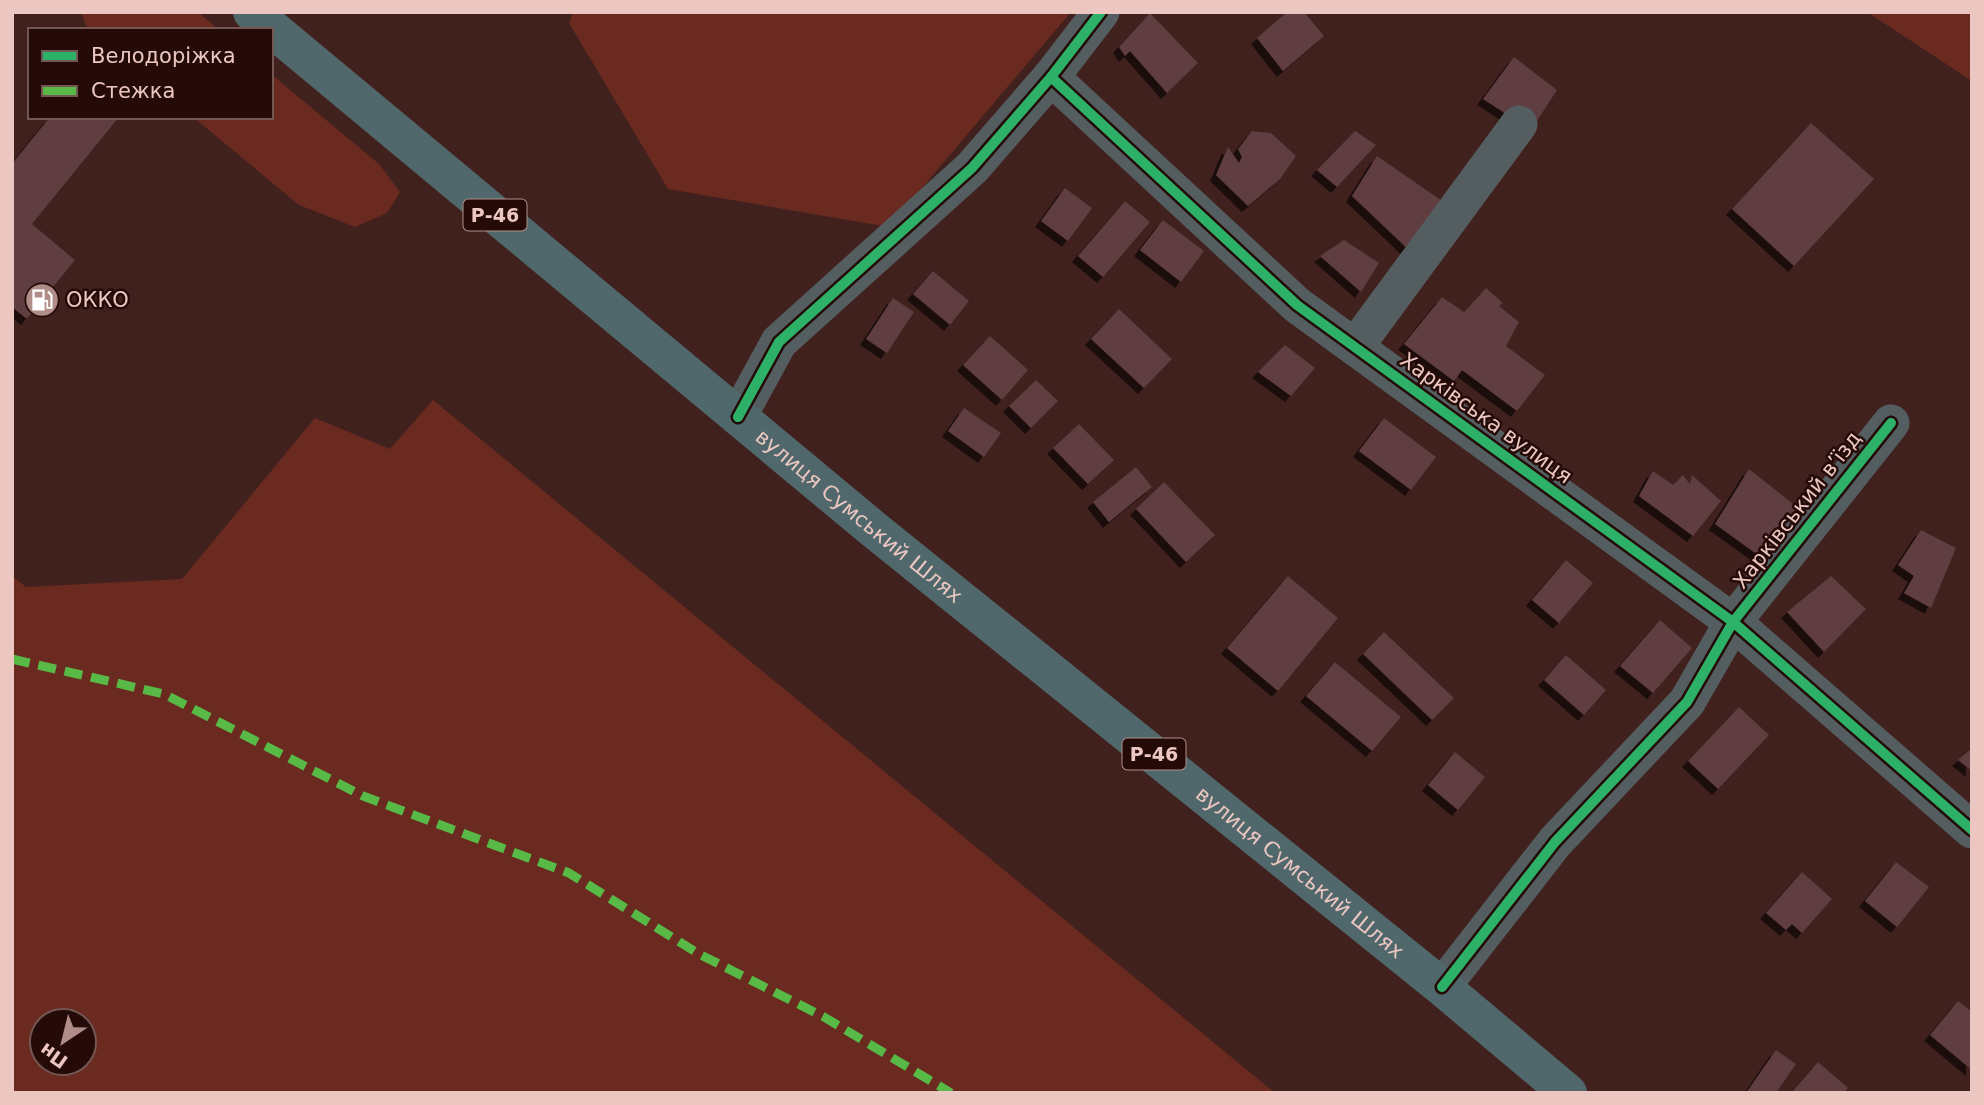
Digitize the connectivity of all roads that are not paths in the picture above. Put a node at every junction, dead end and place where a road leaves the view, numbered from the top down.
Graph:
1 (252, 12) edge
2 (1101, 12) edge
3 (271, 28) edge
4 (273, 30) edge
5 (1051, 77) junction
6 (1520, 124) dead end
7 (1356, 347) junction
8 (738, 417) junction
9 (1891, 423) dead end
10 (1733, 622) junction
11 (1972, 830) edge
12 (1442, 987) junction
13 (1568, 1093) edge

1 - 3 main road, Р-46
2 - 5 street
4 - 8 main road, Р-46
5 - 7 street, Харківська вулиця
5 - 8 street
6 - 7 street
7 - 10 street, Харківська вулиця
8 - 12 main road, вулиця Сумський Шлях / Р-46
9 - 10 street, Харківський в’їзд
10 - 11 street, Харківська вулиця
10 - 12 street, Харківський в’їзд
12 - 13 main road, вулиця Сумський Шлях / Р-46

